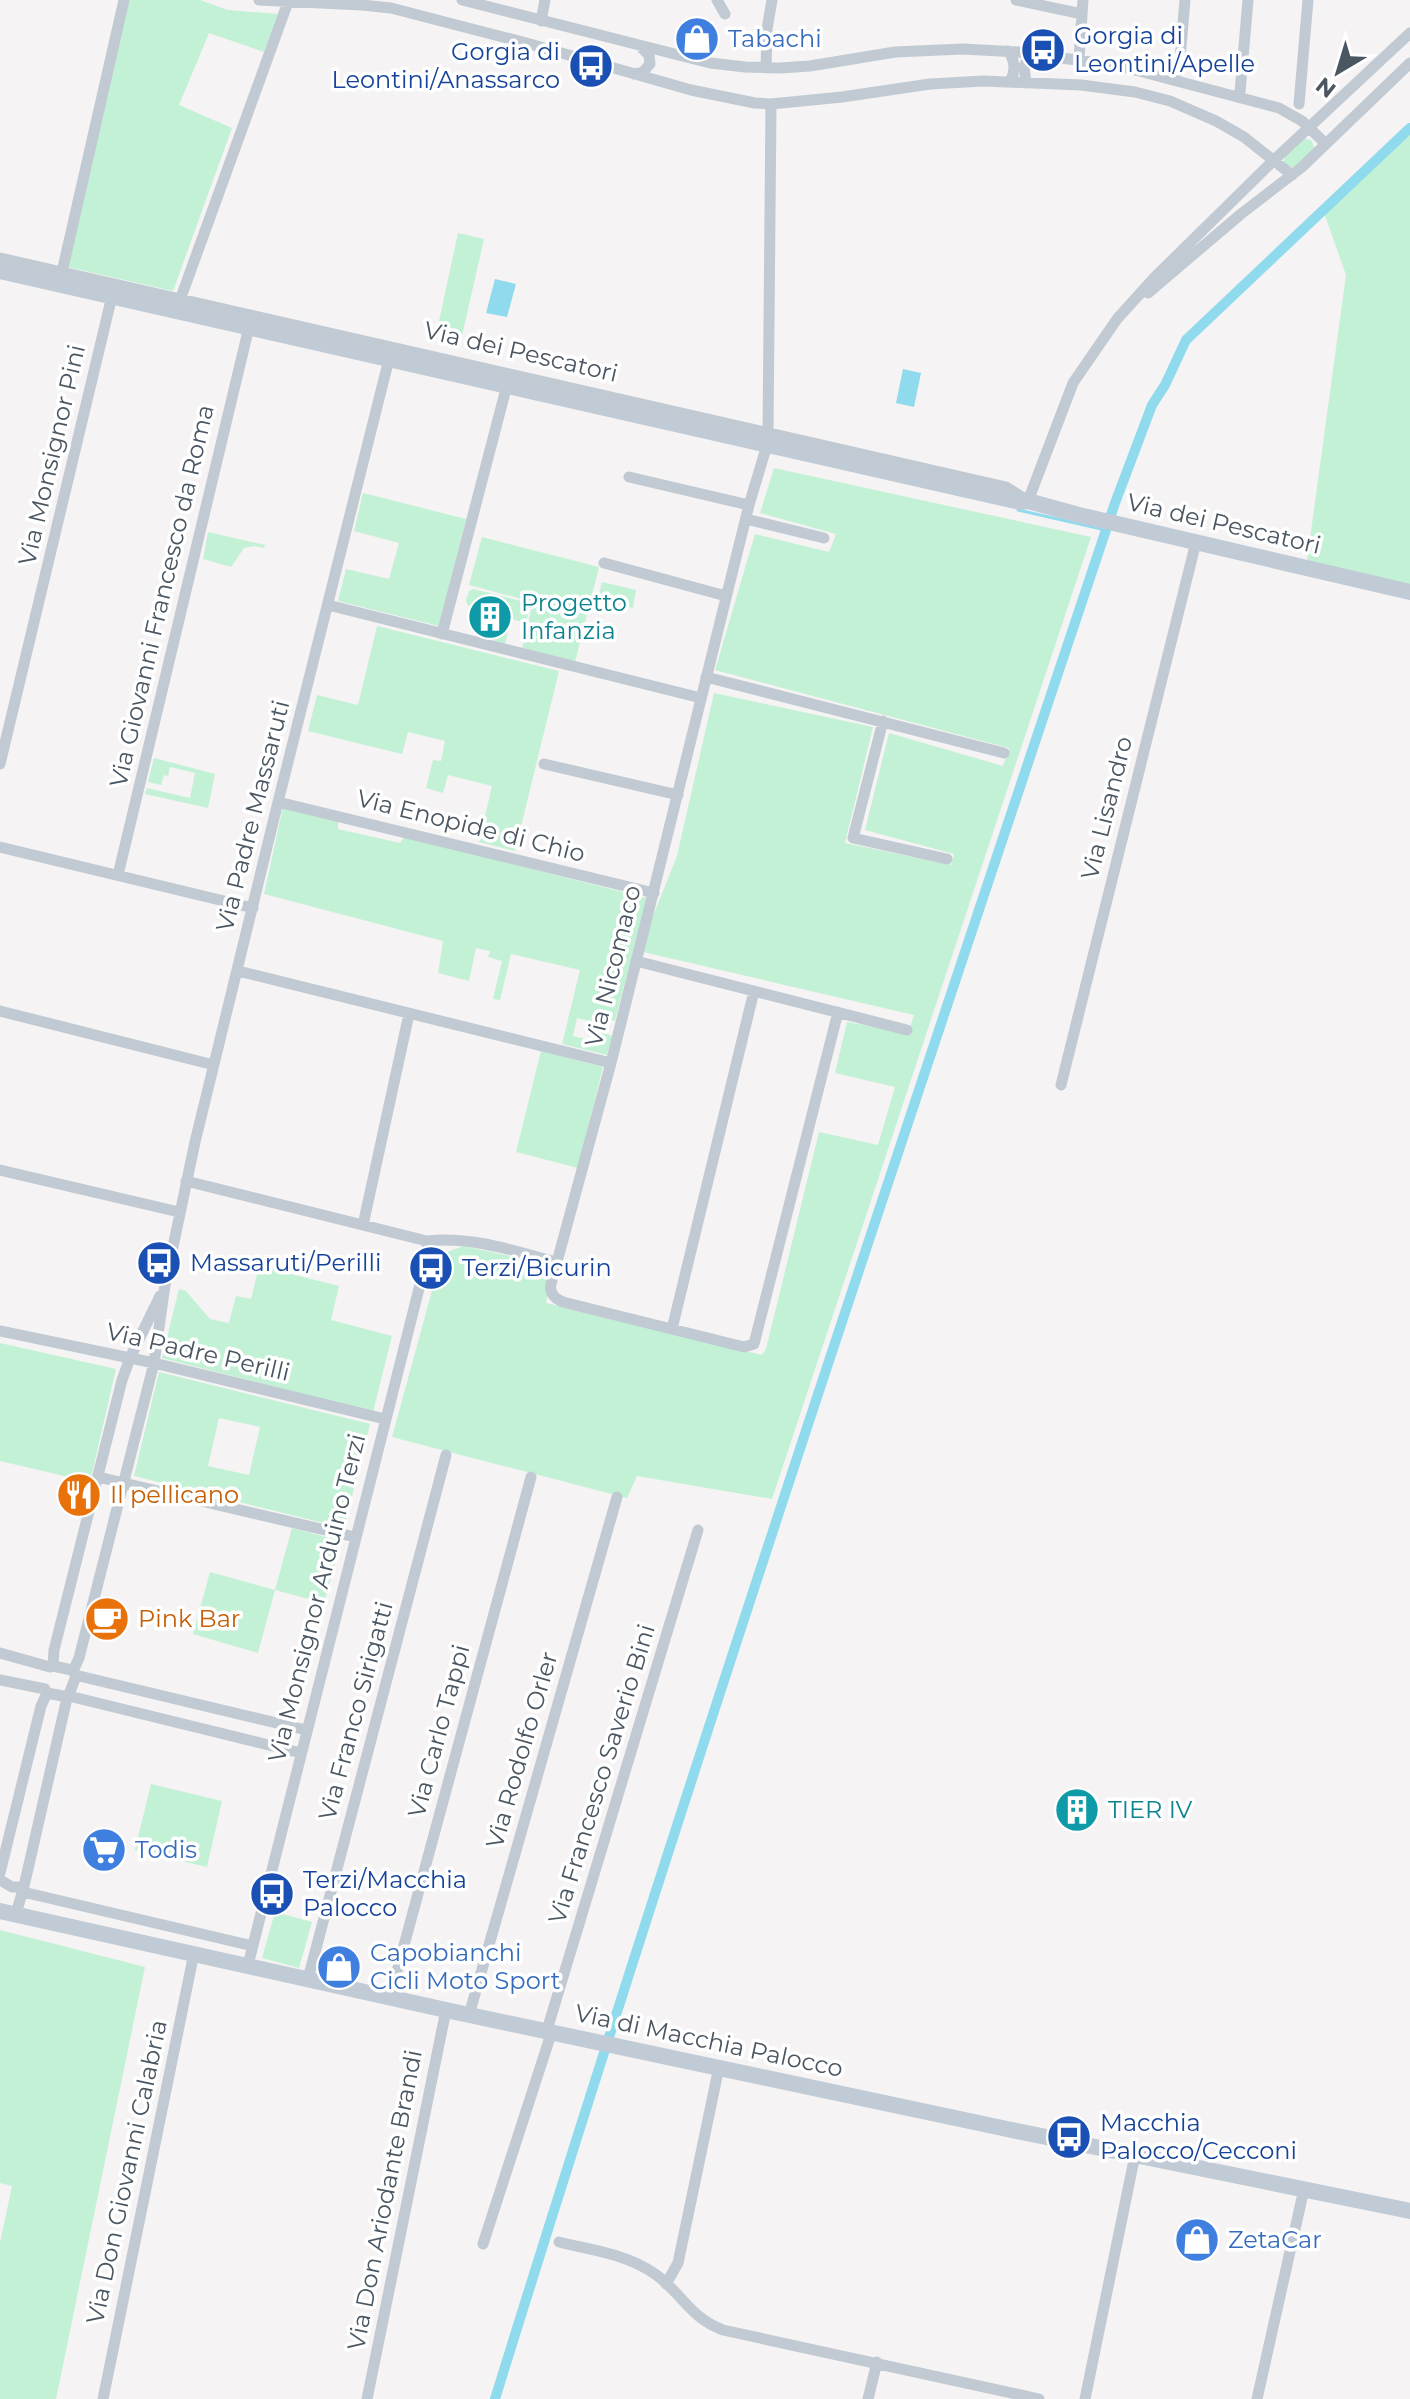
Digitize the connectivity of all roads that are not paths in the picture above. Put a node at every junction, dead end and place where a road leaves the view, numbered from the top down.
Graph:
1 (124, 0) edge
2 (259, 0) edge
3 (462, 0) edge
4 (545, 0) edge
5 (717, 0) edge
6 (772, 0) edge
7 (1016, 0) edge
8 (1083, 0) edge
9 (1185, 0) edge
10 (1248, 0) edge
11 (1308, 0) edge
12 (288, 2) junction
13 (725, 14) dead end
14 (1082, 14) junction
15 (541, 21) junction
16 (1410, 33) edge
17 (638, 45) junction
18 (1008, 51) junction
19 (1032, 53) junction
20 (673, 55) junction
21 (1079, 59) junction
22 (1410, 63) edge
23 (1120, 66) junction
24 (766, 68) junction
25 (1179, 71) dead end
26 (629, 74) junction
27 (1010, 82) junction
28 (666, 83) junction
29 (1026, 83) junction
30 (1120, 90) junction
31 (1240, 92) dead end
32 (771, 104) junction
33 (1299, 104) dead end
34 (1309, 127) junction
35 (1326, 144) junction
36 (1274, 160) junction
37 (1292, 175) junction
38 (0, 258) edge
39 (0, 271) edge
40 (62, 272) junction
41 (180, 300) junction
42 (111, 302) junction
43 (1117, 319) junction
44 (247, 335) junction
45 (388, 364) junction
46 (505, 391) junction
47 (766, 446) junction
48 (629, 477) dead end
49 (1028, 501) junction
50 (749, 505) junction
51 (746, 519) junction
52 (824, 538) dead end
53 (1196, 542) junction
54 (604, 563) dead end
55 (1410, 592) edge
56 (726, 596) junction
57 (328, 605) junction
58 (442, 634) junction
59 (706, 677) junction
60 (701, 698) junction
61 (883, 721) junction
62 (1004, 753) dead end
63 (0, 764) edge
64 (544, 764) dead end
65 (678, 795) junction
66 (278, 802) junction
67 (0, 847) edge
68 (947, 859) dead end
69 (118, 875) junction
70 (654, 893) junction
71 (253, 908) junction
72 (636, 961) junction
73 (238, 971) junction
74 (754, 991) junction
75 (0, 1011) edge
76 (838, 1012) junction
77 (409, 1014) junction
78 (907, 1030) dead end
79 (611, 1063) junction
80 (214, 1065) junction
81 (1061, 1085) dead end
82 (0, 1170) edge
83 (186, 1181) junction
84 (179, 1212) junction
85 (363, 1225) junction
86 (427, 1241) junction
87 (556, 1262) junction
88 (165, 1285) junction
89 (672, 1329) junction
90 (0, 1331) edge
91 (130, 1358) junction
92 (154, 1363) junction
93 (385, 1419) junction
94 (446, 1455) dead end
95 (98, 1477) junction
96 (531, 1477) dead end
97 (124, 1483) junction
98 (617, 1497) dead end
99 (698, 1530) dead end
100 (355, 1537) junction
101 (0, 1653) edge
102 (50, 1669) junction
103 (73, 1674) junction
104 (0, 1680) edge
105 (45, 1689) junction
106 (67, 1696) junction
107 (306, 1730) junction
108 (301, 1753) junction
109 (0, 1873) edge
110 (0, 1880) edge
111 (23, 1889) junction
112 (8, 1913) edge
113 (253, 1946) junction
114 (194, 1953) junction
115 (248, 1965) junction
116 (308, 1979) junction
117 (390, 1997) junction
118 (446, 2010) junction
119 (469, 2015) junction
120 (550, 2031) junction
121 (719, 2067) junction
122 (1135, 2155) junction
123 (1304, 2189) junction
124 (1410, 2211) edge
125 (559, 2242) dead end
126 (483, 2244) dead end
127 (666, 2284) junction
128 (877, 2362) junction
129 (103, 2399) edge
130 (367, 2399) edge
131 (868, 2399) edge
132 (1039, 2399) edge
133 (1085, 2399) edge
134 (1257, 2399) edge

1 - 40 street
2 - 12 street
3 - 15 street
4 - 15 street
5 - 13 street
6 - 24 street
7 - 14 street
8 - 14 street
9 - 25 street
10 - 31 street
11 - 33 street
12 - 26 street
12 - 41 street
14 - 21 street
15 - 17 street
16 - 34 street
17 - 20 street
17 - 26 street
18 - 19 street
18 - 24 street
18 - 27 street
19 - 21 street
19 - 29 street
20 - 24 street
20 - 28 street
21 - 23 street
22 - 35 street
23 - 30 street
23 - 34 street
26 - 28 street
27 - 29 street
27 - 32 street
28 - 32 street
29 - 30 street
30 - 36 street
32 - 47 street, Via Nicomaco
34 - 35 street
34 - 36 street
35 - 37 street
36 - 37 street
36 - 43 street
37 - 43 street
38 - 40 street, Via dei Pescatori
39 - 42 street, Via dei Pescatori
40 - 41 street, Via dei Pescatori
41 - 47 street, Via dei Pescatori
42 - 44 street, Via dei Pescatori
42 - 63 street, Via Monsignor Pini
43 - 49 street
44 - 45 street, Via dei Pescatori
44 - 69 street, Via Giovanni Francesco da Roma
45 - 46 street, Via dei Pescatori
45 - 57 street, Via Padre Massaruti
46 - 47 street, Via dei Pescatori
46 - 58 street
47 - 49 street, Via dei Pescatori
47 - 50 street, Via Nicomaco
48 - 50 street
49 - 53 street, Via dei Pescatori
50 - 51 street, Via Nicomaco
51 - 52 street
51 - 56 street, Via Nicomaco
53 - 55 street, Via dei Pescatori
53 - 81 street, Via Lisandro
54 - 56 street
56 - 59 street, Via Nicomaco
57 - 58 street
57 - 66 street, Via Padre Massaruti
58 - 60 street
59 - 60 street, Via Nicomaco
59 - 61 street
60 - 65 street, Via Nicomaco
61 - 62 street
61 - 68 street
64 - 65 street
65 - 70 street, Via Nicomaco
66 - 70 street, Via Enopide di Chio
66 - 71 street, Via Padre Massaruti
67 - 69 street
69 - 71 street
70 - 72 street, Via Nicomaco
71 - 73 street, Via Padre Massaruti
72 - 74 street
72 - 79 street, Via Nicomaco
73 - 77 street
73 - 80 street, Via Padre Massaruti
74 - 76 street
74 - 89 street
75 - 80 street
76 - 78 street
76 - 89 street, Via Nicomaco
77 - 79 street
77 - 85 street
79 - 87 street, Via Nicomaco
80 - 83 street, Via Padre Massaruti
82 - 84 street
83 - 84 street, Via Padre Massaruti
83 - 85 street
84 - 88 street, Via Padre Massaruti
85 - 86 street
86 - 87 street
86 - 93 street, Via Monsignor Arduino Terzi
87 - 89 street, Via Nicomaco
88 - 91 street, Via Padre Massaruti
88 - 92 street, Via Padre Massaruti
90 - 91 street, Via Padre Perilli
91 - 92 street, Via Padre Perilli
91 - 95 street, Via Padre Massaruti
92 - 93 street, Via Padre Perilli
92 - 97 street, Via Padre Massaruti
93 - 100 street, Via Monsignor Arduino Terzi
94 - 116 street, Via Franco Sirigatti
95 - 97 street
95 - 102 street, Via Padre Massaruti
96 - 117 street, Via Carlo Tappi
97 - 100 street
97 - 103 street, Via Padre Massaruti
98 - 119 street, Via Rodolfo Orler
99 - 120 street, Via Francesco Saverio Bini
100 - 107 street, Via Monsignor Arduino Terzi
101 - 102 street
102 - 103 street
102 - 105 street, Via Padre Massaruti
103 - 106 street, Via Padre Massaruti
103 - 107 street
104 - 105 street
105 - 106 street
105 - 109 street, Via Padre Massaruti
106 - 108 street
106 - 111 street, Via Padre Massaruti
107 - 108 street, Via Monsignor Arduino Terzi
108 - 113 street, Via Monsignor Arduino Terzi
110 - 111 street
111 - 112 street, Via Padre Massaruti
111 - 113 street
112 - 114 street, Via di Macchia Palocco
113 - 115 street, Via Monsignor Arduino Terzi
114 - 115 street, Via di Macchia Palocco
114 - 129 street, Via Don Giovanni Calabria
115 - 116 street, Via di Macchia Palocco
116 - 117 street, Via di Macchia Palocco
117 - 118 street, Via di Macchia Palocco
118 - 119 street, Via di Macchia Palocco
118 - 130 street, Via Don Ariodante Brandi
119 - 120 street, Via di Macchia Palocco
120 - 121 street, Via di Macchia Palocco
120 - 126 street, Via Francesco Saverio Bini
121 - 122 street, Via di Macchia Palocco
121 - 127 street
122 - 123 street, Via di Macchia Palocco
122 - 133 street
123 - 124 street, Via di Macchia Palocco
123 - 134 street
125 - 127 street
127 - 128 street
128 - 131 street
128 - 132 street

